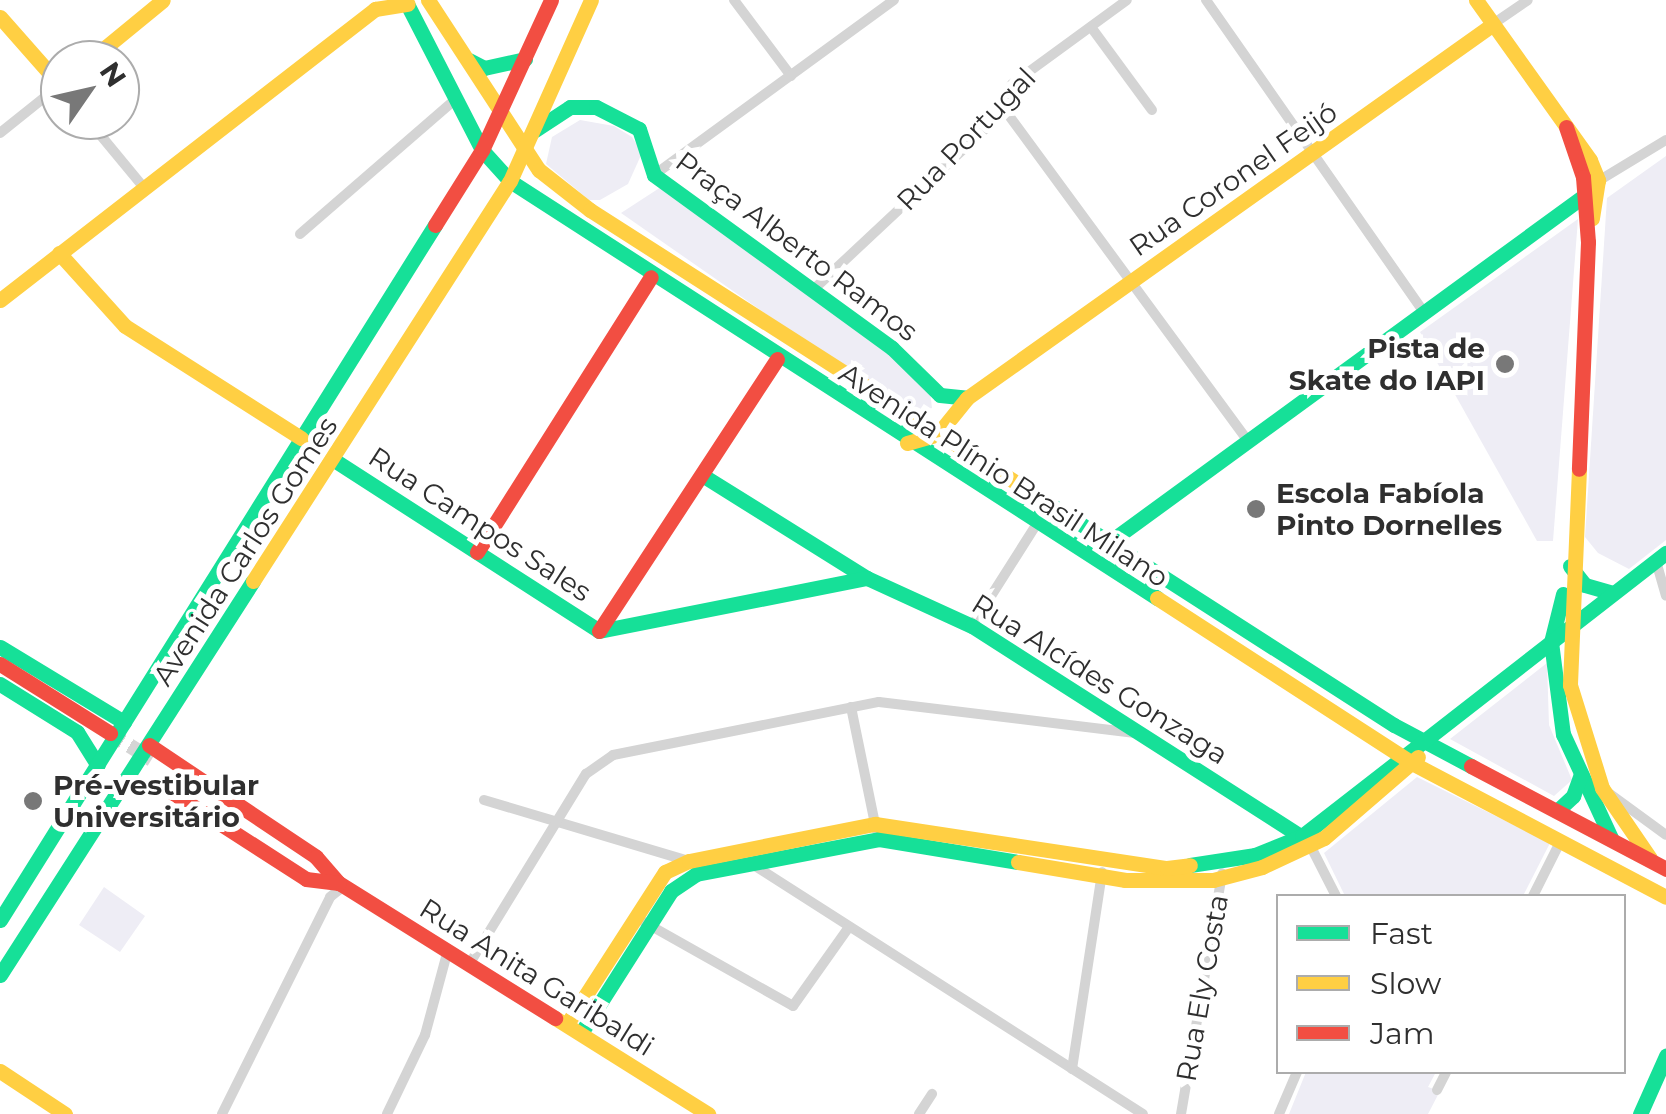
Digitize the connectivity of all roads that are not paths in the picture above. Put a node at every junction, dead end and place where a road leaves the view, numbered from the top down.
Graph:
1 (163, 0) edge
2 (428, 0) edge
3 (550, 0) edge
4 (591, 0) edge
5 (734, 0) edge
6 (894, 0) edge
7 (1126, 0) edge
8 (1206, 0) edge
9 (1476, 0) edge
10 (1528, 0) edge
11 (406, 2) edge
12 (0, 17) edge
13 (1493, 24) junction
14 (1090, 26) junction
15 (114, 40) edge
16 (525, 58) junction
17 (469, 60) junction
18 (40, 62) edge
19 (791, 76) junction
20 (457, 98) junction
21 (40, 101) edge
22 (999, 102) junction
23 (1152, 110) dead end
24 (500, 112) junction
25 (1566, 127) junction
26 (0, 133) edge
27 (105, 140) edge
28 (1666, 140) edge
29 (529, 141) junction
30 (482, 150) junction
31 (1312, 153) junction
32 (654, 174) junction
33 (1598, 180) junction
34 (510, 181) junction
35 (146, 189) junction
36 (1585, 195) junction
37 (300, 234) dead end
38 (1588, 242) junction
39 (59, 253) junction
40 (651, 278) junction
41 (1131, 282) junction
42 (814, 288) junction
43 (0, 300) edge
44 (1424, 312) junction
45 (776, 359) junction
46 (940, 395) junction
47 (968, 398) junction
48 (921, 423) junction
49 (938, 434) junction
50 (301, 438) junction
51 (1247, 440) junction
52 (907, 443) junction
53 (334, 460) junction
54 (702, 475) junction
55 (1036, 525) junction
56 (1106, 542) junction
57 (477, 552) junction
58 (1661, 557) edge
59 (1098, 564) junction
60 (1570, 566) junction
61 (867, 578) junction
62 (1613, 593) junction
63 (1666, 596) edge
64 (972, 626) junction
65 (1569, 628) junction
66 (599, 631) junction
67 (1551, 642) junction
68 (0, 647) edge
69 (0, 664) edge
70 (0, 684) edge
71 (851, 707) junction
72 (124, 722) junction
73 (110, 733) tunnel mouth
74 (1142, 734) junction
75 (1427, 743) junction
76 (150, 752) junction
77 (1406, 759) junction
78 (98, 765) junction
79 (1581, 774) junction
80 (125, 783) junction
81 (1602, 788) junction
82 (484, 800) dead end
83 (1558, 810) junction
84 (558, 822) junction
85 (877, 832) junction
86 (1666, 835) edge
87 (1306, 840) junction
88 (1561, 840) junction
89 (1612, 840) junction
90 (690, 861) junction
91 (752, 864) junction
92 (1659, 865) edge
93 (1102, 869) junction
94 (1222, 870) junction
95 (1631, 875) junction
96 (342, 884) junction
97 (1335, 894) edge
98 (1534, 894) edge
99 (1666, 897) edge
100 (0, 920) edge
101 (642, 920) junction
102 (849, 927) junction
103 (448, 950) junction
104 (470, 963) junction
105 (0, 975) edge
106 (574, 1028) junction
107 (1666, 1056) edge
108 (1072, 1069) junction
109 (0, 1071) edge
110 (1297, 1074) edge
111 (1445, 1074) edge
112 (1437, 1090) dead end
113 (932, 1094) dead end
114 (65, 1114) edge
115 (222, 1114) edge
116 (387, 1114) edge
117 (708, 1114) edge
118 (919, 1114) edge
119 (1143, 1114) edge
120 (1180, 1114) edge
121 (1279, 1114) edge
122 (1640, 1114) edge

1 - 15 main road
2 - 17 main road, Avenida Plínio Brasil Milano
3 - 16 main road, Avenida Carlos Gomes
4 - 29 main road, Avenida Carlos Gomes
5 - 19 street
6 - 19 street
7 - 14 street, Rua Portugal
8 - 31 street
9 - 13 main road
10 - 13 street, Rua Coronel Feijó
11 - 20 main road, Avenida Plínio Brasil Milano
11 - 35 main road
12 - 18 main road
13 - 25 main road
13 - 31 main road, Rua Coronel Feijó
14 - 22 street, Rua Portugal
14 - 23 street
16 - 17 main road
16 - 24 main road, Avenida Carlos Gomes
17 - 24 main road, Avenida Plínio Brasil Milano
19 - 32 street
20 - 30 main road, Avenida Plínio Brasil Milano
20 - 37 street
21 - 26 street
22 - 41 street
22 - 42 street, Rua Portugal
24 - 29 main road, Avenida Plínio Brasil Milano
24 - 30 main road, Avenida Carlos Gomes
25 - 33 main road
25 - 36 main road
27 - 35 street
28 - 33 street
29 - 32 main road, Praça Alberto Ramos
29 - 34 main road, Avenida Carlos Gomes
29 - 48 main road, Avenida Plínio Brasil Milano
30 - 34 main road, Avenida Plínio Brasil Milano
30 - 50 main road, Avenida Carlos Gomes
31 - 41 main road, Rua Coronel Feijó
31 - 44 street
32 - 42 main road, Praça Alberto Ramos
33 - 36 street
33 - 38 main road
34 - 40 main road, Avenida Plínio Brasil Milano
34 - 53 main road, Avenida Carlos Gomes
35 - 39 main road
36 - 38 main road
36 - 44 main road
38 - 60 main road
39 - 43 main road
39 - 50 main road
40 - 45 main road, Avenida Plínio Brasil Milano
40 - 57 main road
41 - 47 main road, Rua Coronel Feijó
41 - 51 street
42 - 46 main road, Praça Alberto Ramos
44 - 51 main road
45 - 52 main road, Avenida Plínio Brasil Milano
45 - 54 main road
46 - 47 main road
46 - 48 main road
47 - 49 main road, Rua Coronel Feijó
48 - 49 main road, Avenida Plínio Brasil Milano
49 - 52 main road
49 - 56 main road, Avenida Plínio Brasil Milano
50 - 72 main road, Avenida Carlos Gomes
51 - 56 main road
52 - 55 main road, Avenida Plínio Brasil Milano
53 - 57 main road, Rua Campos Sales
53 - 76 main road, Avenida Carlos Gomes
54 - 61 main road, Rua Alcídes Gonzaga
54 - 66 main road
55 - 59 main road, Avenida Plínio Brasil Milano
55 - 64 street
56 - 59 main road
56 - 75 main road, Avenida Plínio Brasil Milano
57 - 66 main road, Rua Campos Sales
58 - 62 main road
58 - 63 street
59 - 77 main road, Avenida Plínio Brasil Milano
60 - 62 main road
60 - 65 main road
60 - 67 main road
61 - 64 main road, Rua Alcídes Gonzaga
61 - 66 main road
62 - 65 main road
64 - 74 main road, Rua Alcídes Gonzaga
65 - 67 main road
65 - 81 main road
67 - 75 main road
67 - 79 main road
68 - 72 main road
69 - 73 main road
70 - 78 main road
71 - 74 street
71 - 84 street
71 - 85 street
72 - 78 main road, Avenida Carlos Gomes
74 - 87 main road, Rua Alcídes Gonzaga
75 - 77 main road
75 - 83 main road, Avenida Plínio Brasil Milano
76 - 80 main road, Avenida Carlos Gomes
76 - 96 main road, Rua Anita Garibaldi
77 - 87 main road
77 - 88 main road, Avenida Plínio Brasil Milano
78 - 100 main road, Avenida Carlos Gomes
79 - 83 main road
79 - 89 main road
80 - 96 main road, Rua Anita Garibaldi
80 - 105 main road, Avenida Carlos Gomes
81 - 86 street
81 - 92 main road
82 - 84 street
83 - 89 main road, Avenida Plínio Brasil Milano
84 - 90 street
84 - 104 street
85 - 90 main road
85 - 91 main road
85 - 93 main road
87 - 94 main road
87 - 97 street
88 - 95 main road, Avenida Plínio Brasil Milano
88 - 98 street
89 - 92 main road, Avenida Plínio Brasil Milano
89 - 95 main road
90 - 101 main road
91 - 101 main road
91 - 102 street
93 - 94 main road
93 - 108 street
94 - 120 street, Rua Ely Costa
95 - 99 main road, Avenida Plínio Brasil Milano
96 - 103 main road, Rua Anita Garibaldi
96 - 115 street
101 - 102 street
101 - 106 main road
102 - 108 street
103 - 104 main road, Rua Anita Garibaldi
103 - 116 street
104 - 106 main road, Rua Anita Garibaldi
106 - 117 main road, Rua Anita Garibaldi
107 - 122 main road
108 - 119 street
109 - 114 main road
110 - 121 street
111 - 112 street
113 - 118 street

